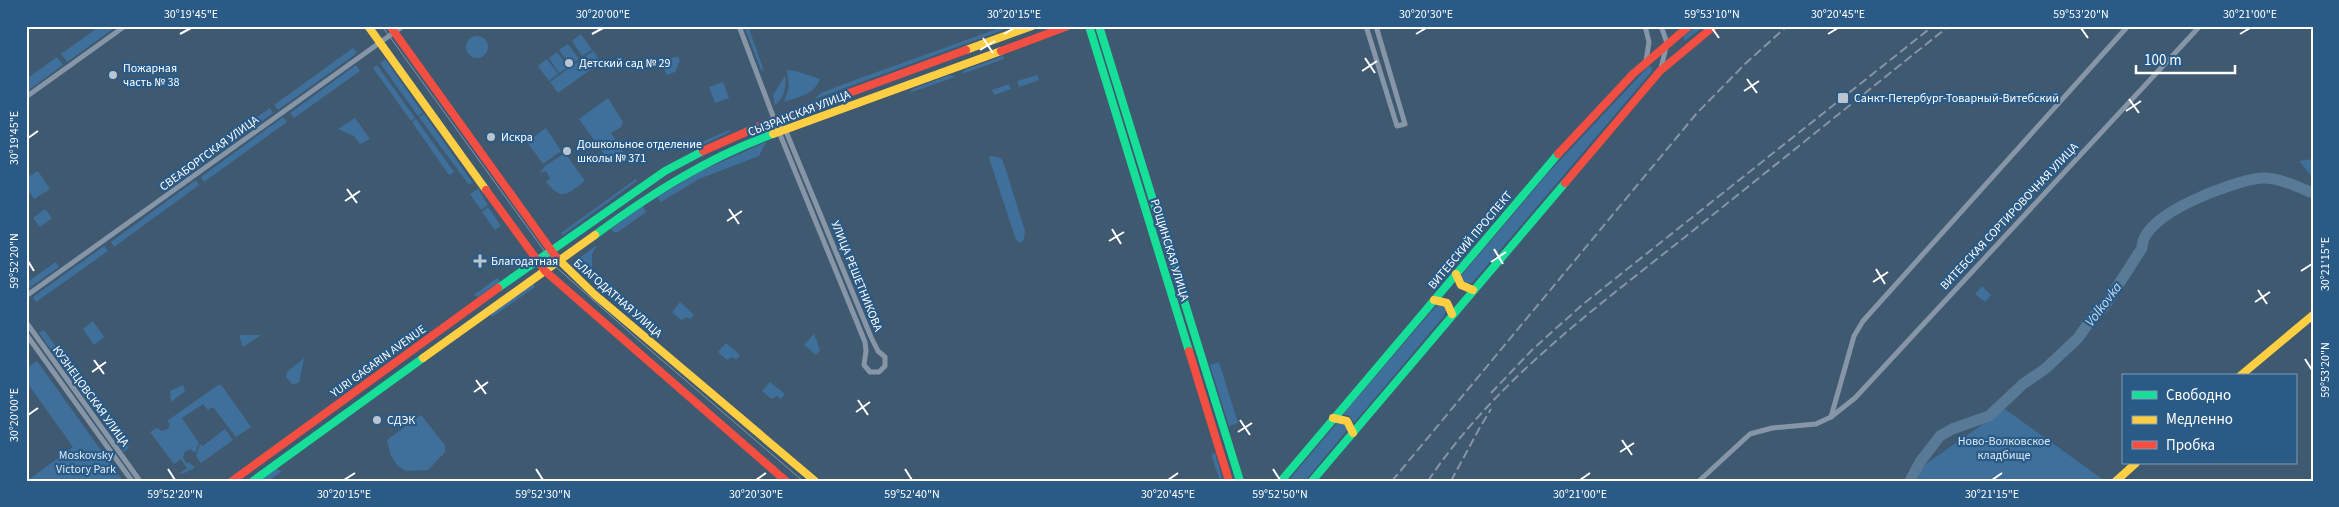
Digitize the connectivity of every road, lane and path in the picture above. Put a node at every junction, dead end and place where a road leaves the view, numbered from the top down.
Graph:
1 (125, 26) edge
2 (368, 26) edge
3 (402, 26) edge
4 (738, 26) edge
5 (1032, 26) edge
6 (1068, 26) edge
7 (1089, 26) edge
8 (1100, 26) edge
9 (1366, 26) edge
10 (1376, 26) edge
11 (1645, 26) edge
12 (1661, 26) edge
13 (1688, 26) edge
14 (1714, 26) edge
15 (2128, 26) edge
16 (2200, 26) edge
17 (392, 29) edge
18 (1680, 33) junction
19 (380, 43) junction
20 (1667, 43) junction
21 (1689, 45) junction
22 (1646, 62) junction
23 (1660, 71) junction
24 (26, 97) edge
25 (776, 120) junction
26 (782, 130) junction
27 (718, 144) junction
28 (723, 155) junction
29 (551, 251) junction
30 (537, 261) junction
31 (559, 261) junction
32 (545, 271) junction
33 (1456, 274) junction
34 (1473, 290) junction
35 (26, 296) edge
36 (1434, 300) junction
37 (1452, 314) junction
38 (2313, 315) edge
39 (26, 322) edge
40 (26, 334) edge
41 (2242, 374) edge
42 (1831, 417) junction
43 (1333, 418) junction
44 (1352, 433) junction
45 (2135, 464) edge
46 (132, 481) edge
47 (140, 481) edge
48 (232, 481) edge
49 (252, 481) edge
50 (786, 481) edge
51 (815, 481) edge
52 (1229, 481) edge
53 (1240, 481) edge
54 (1282, 481) edge
55 (1312, 481) edge
56 (1699, 481) edge
57 (2116, 481) edge

1 - 24 street
2 - 19 main road
3 - 17 street, СВЕАБОРГСКАЯ УЛИЦА
4 - 25 street, УЛИЦА РЕШЕТНИКОВА
5 - 25 main road, СЫЗРАНСКАЯ УЛИЦА
6 - 26 main road, СЫЗРАНСКАЯ УЛИЦА
7 - 52 main road, РОЩИНСКАЯ УЛИЦА
8 - 53 main road, РОЩИНСКАЯ УЛИЦА
9 - 10 street
11 - 22 street
12 - 20 street
13 - 18 main road, ВИТЕБСКИЙ ПРОСПЕКТ
14 - 21 main road
15 - 42 street
16 - 42 street, ВИТЕБСКАЯ СОРТИРОВОЧНАЯ УЛИЦА
17 - 19 street, СВЕАБОРГСКАЯ УЛИЦА
17 - 29 main road, БЛАГОДАТНАЯ УЛИЦА
18 - 20 main road, ВИТЕБСКИЙ ПРОСПЕКТ
18 - 21 main road
19 - 30 main road
19 - 35 street, СВЕАБОРГСКАЯ УЛИЦА
20 - 22 main road, ВИТЕБСКИЙ ПРОСПЕКТ
20 - 23 street
21 - 23 main road
22 - 33 main road, ВИТЕБСКИЙ ПРОСПЕКТ
23 - 34 main road
25 - 26 street, УЛИЦА РЕШЕТНИКОВА
25 - 27 main road, СЫЗРАНСКАЯ УЛИЦА
26 - 26 street, УЛИЦА РЕШЕТНИКОВА
26 - 28 main road, СЫЗРАНСКАЯ УЛИЦА
27 - 28 main road
27 - 29 main road, СЫЗРАНСКАЯ УЛИЦА
28 - 31 main road, СЫЗРАНСКАЯ УЛИЦА
29 - 30 main road, СЫЗРАНСКАЯ УЛИЦА
29 - 31 main road, БЛАГОДАТНАЯ УЛИЦА
30 - 32 main road
30 - 48 main road, YURI GAGARIN AVENUE
31 - 32 main road, YURI GAGARIN AVENUE
31 - 51 main road, БЛАГОДАТНАЯ УЛИЦА
32 - 49 main road, YURI GAGARIN AVENUE
32 - 50 main road
33 - 34 main road
33 - 36 main road, ВИТЕБСКИЙ ПРОСПЕКТ
34 - 37 main road
36 - 37 main road
36 - 43 main road, ВИТЕБСКИЙ ПРОСПЕКТ
37 - 44 main road
38 - 41 main road
39 - 47 street, КУЗНЕЦОВСКАЯ УЛИЦА
40 - 46 street, КУЗНЕЦОВСКАЯ УЛИЦА
42 - 56 street, ВИТЕБСКАЯ СОРТИРОВОЧНАЯ УЛИЦА
43 - 44 main road
43 - 54 main road, ВИТЕБСКИЙ ПРОСПЕКТ
44 - 55 main road
45 - 57 main road

